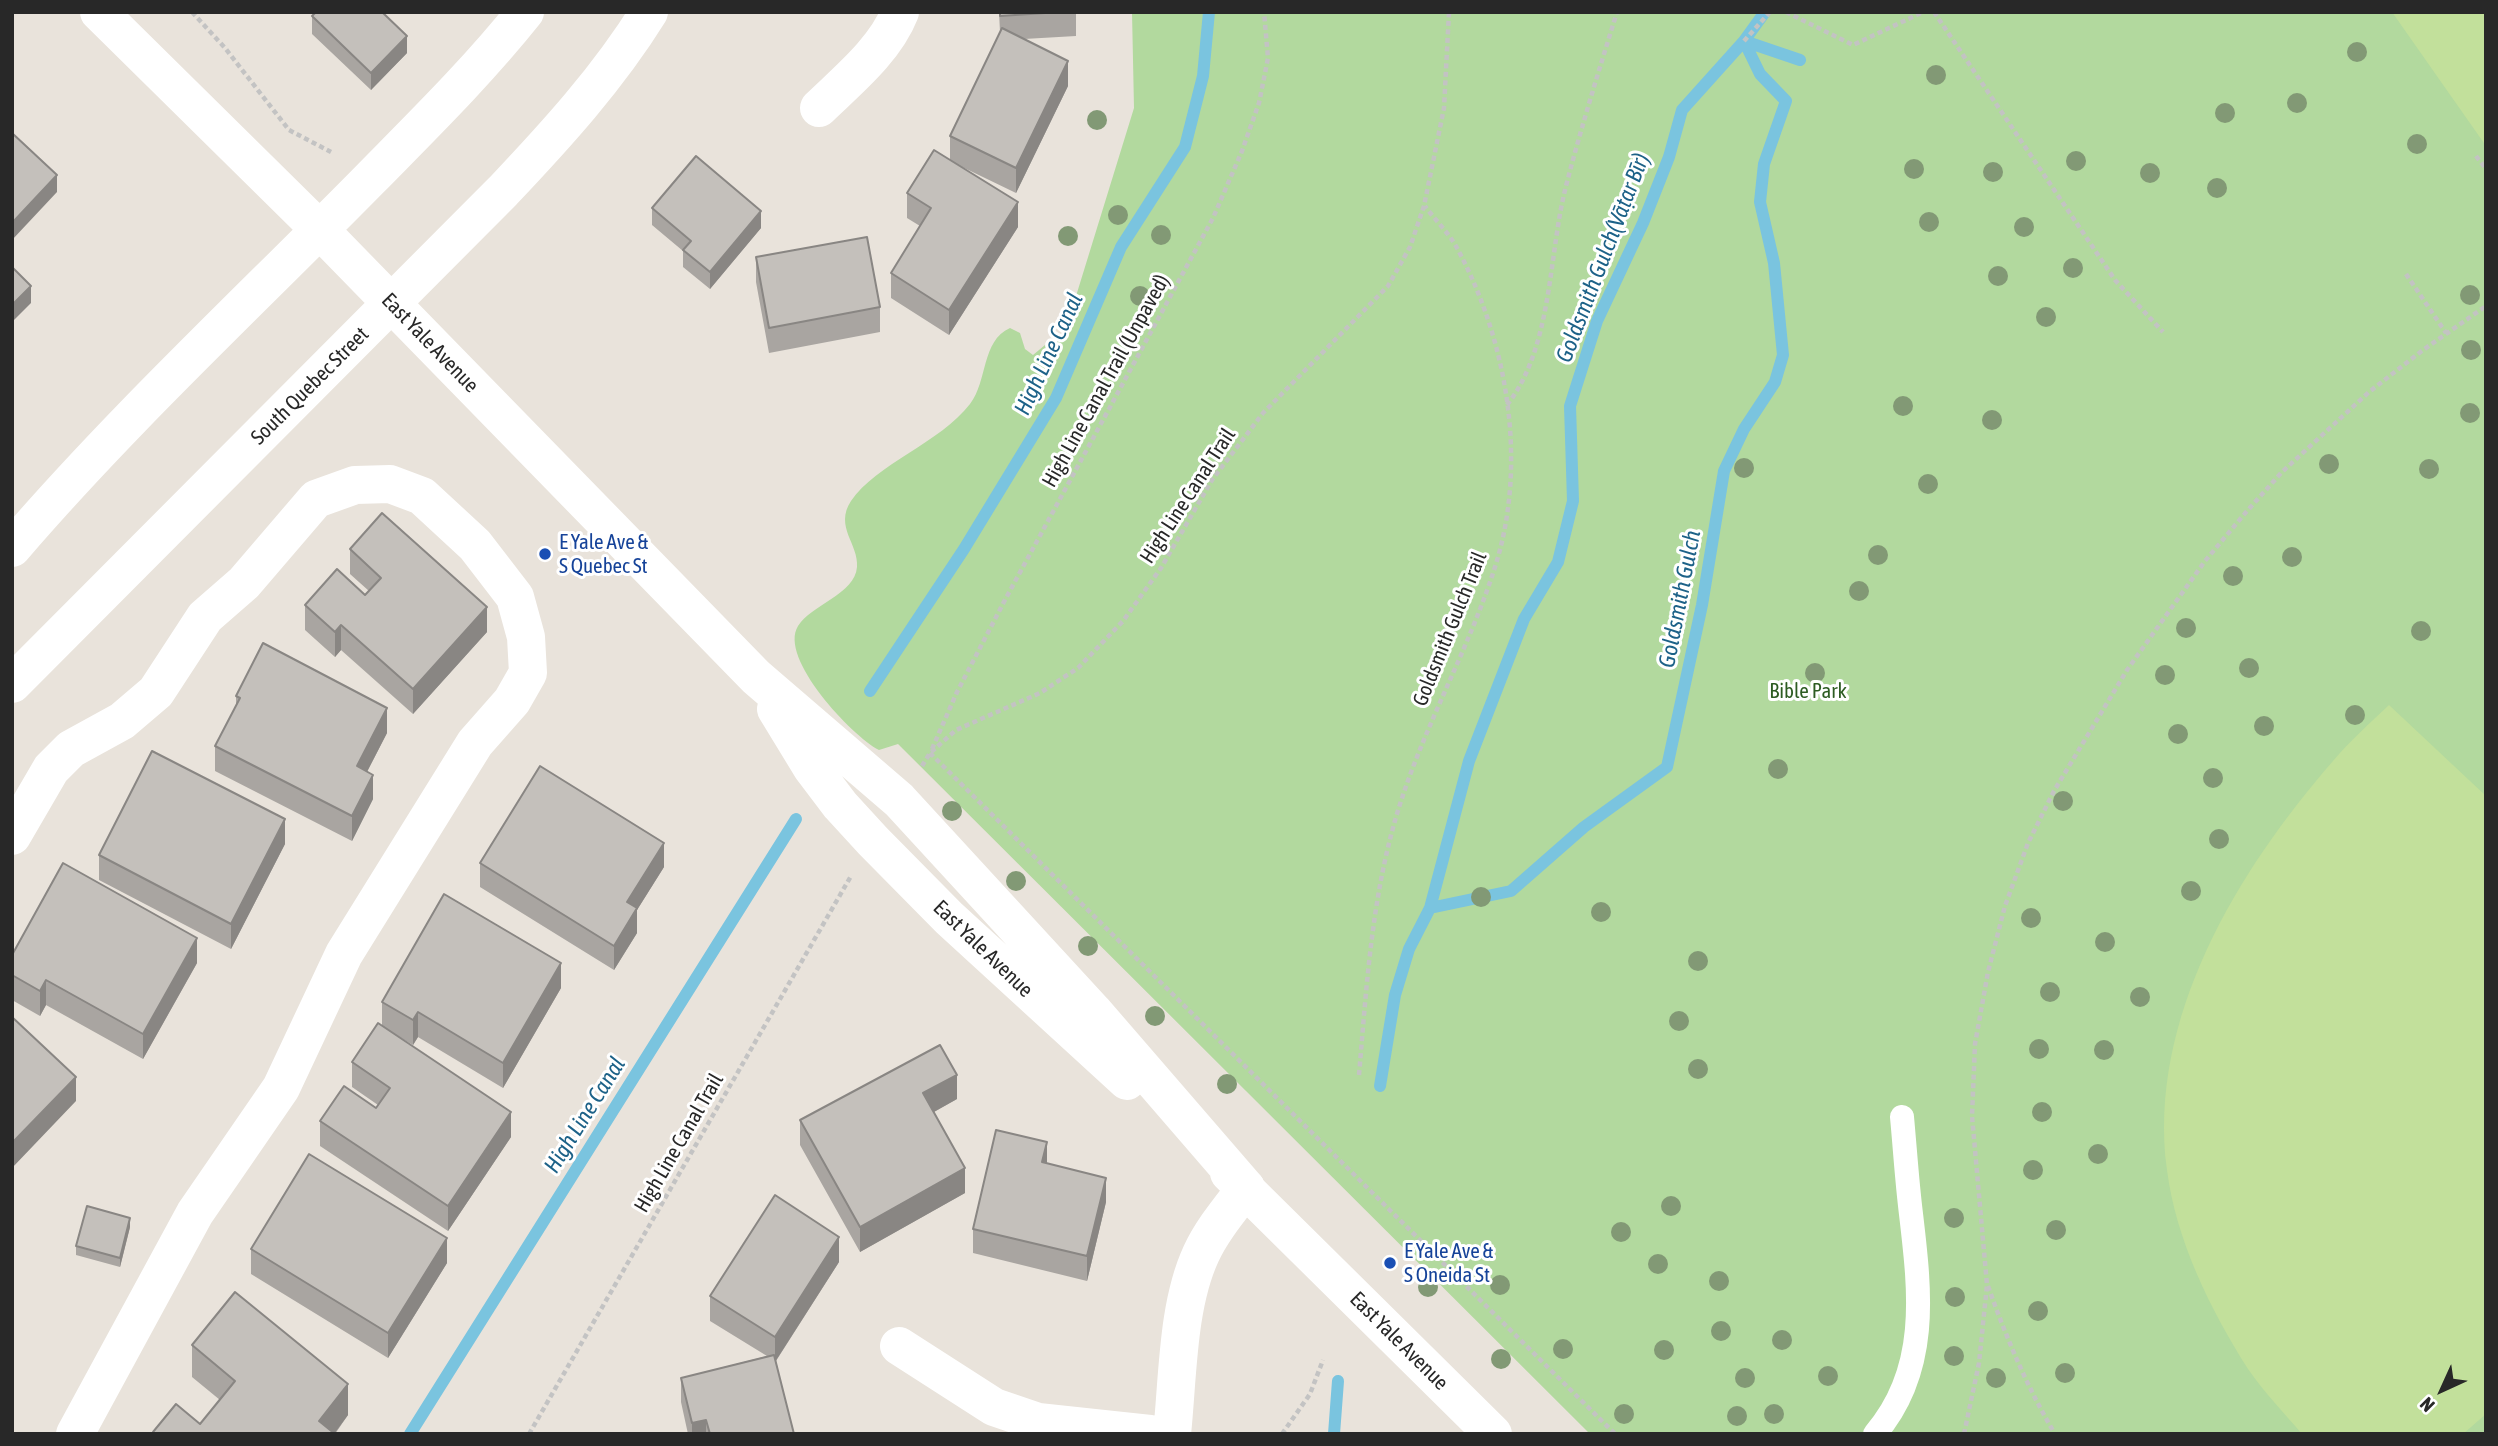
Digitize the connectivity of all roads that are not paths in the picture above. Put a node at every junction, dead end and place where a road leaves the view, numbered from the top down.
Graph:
1 (99, 12) edge
2 (525, 12) edge
3 (649, 12) edge
4 (900, 12) edge
5 (819, 108) dead end
6 (320, 230) junction
7 (392, 304) junction
8 (12, 548) edge
9 (12, 684) edge
10 (12, 836) edge
11 (1902, 1117) dead end
12 (1247, 1188) junction
13 (899, 1346) dead end
14 (75, 1434) edge
15 (1150, 1434) edge
16 (1172, 1434) edge
17 (1493, 1434) edge
18 (1875, 1434) edge

1 - 6 main road, East Yale Avenue
2 - 6 main road
3 - 7 main road, South Quebec Street
4 - 5 main road
6 - 7 main road, East Yale Avenue
6 - 8 main road
7 - 9 main road, South Quebec Street
7 - 12 main road, East Yale Avenue
10 - 14 main road
11 - 18 lane
12 - 16 main road
12 - 17 main road, East Yale Avenue
13 - 15 main road

